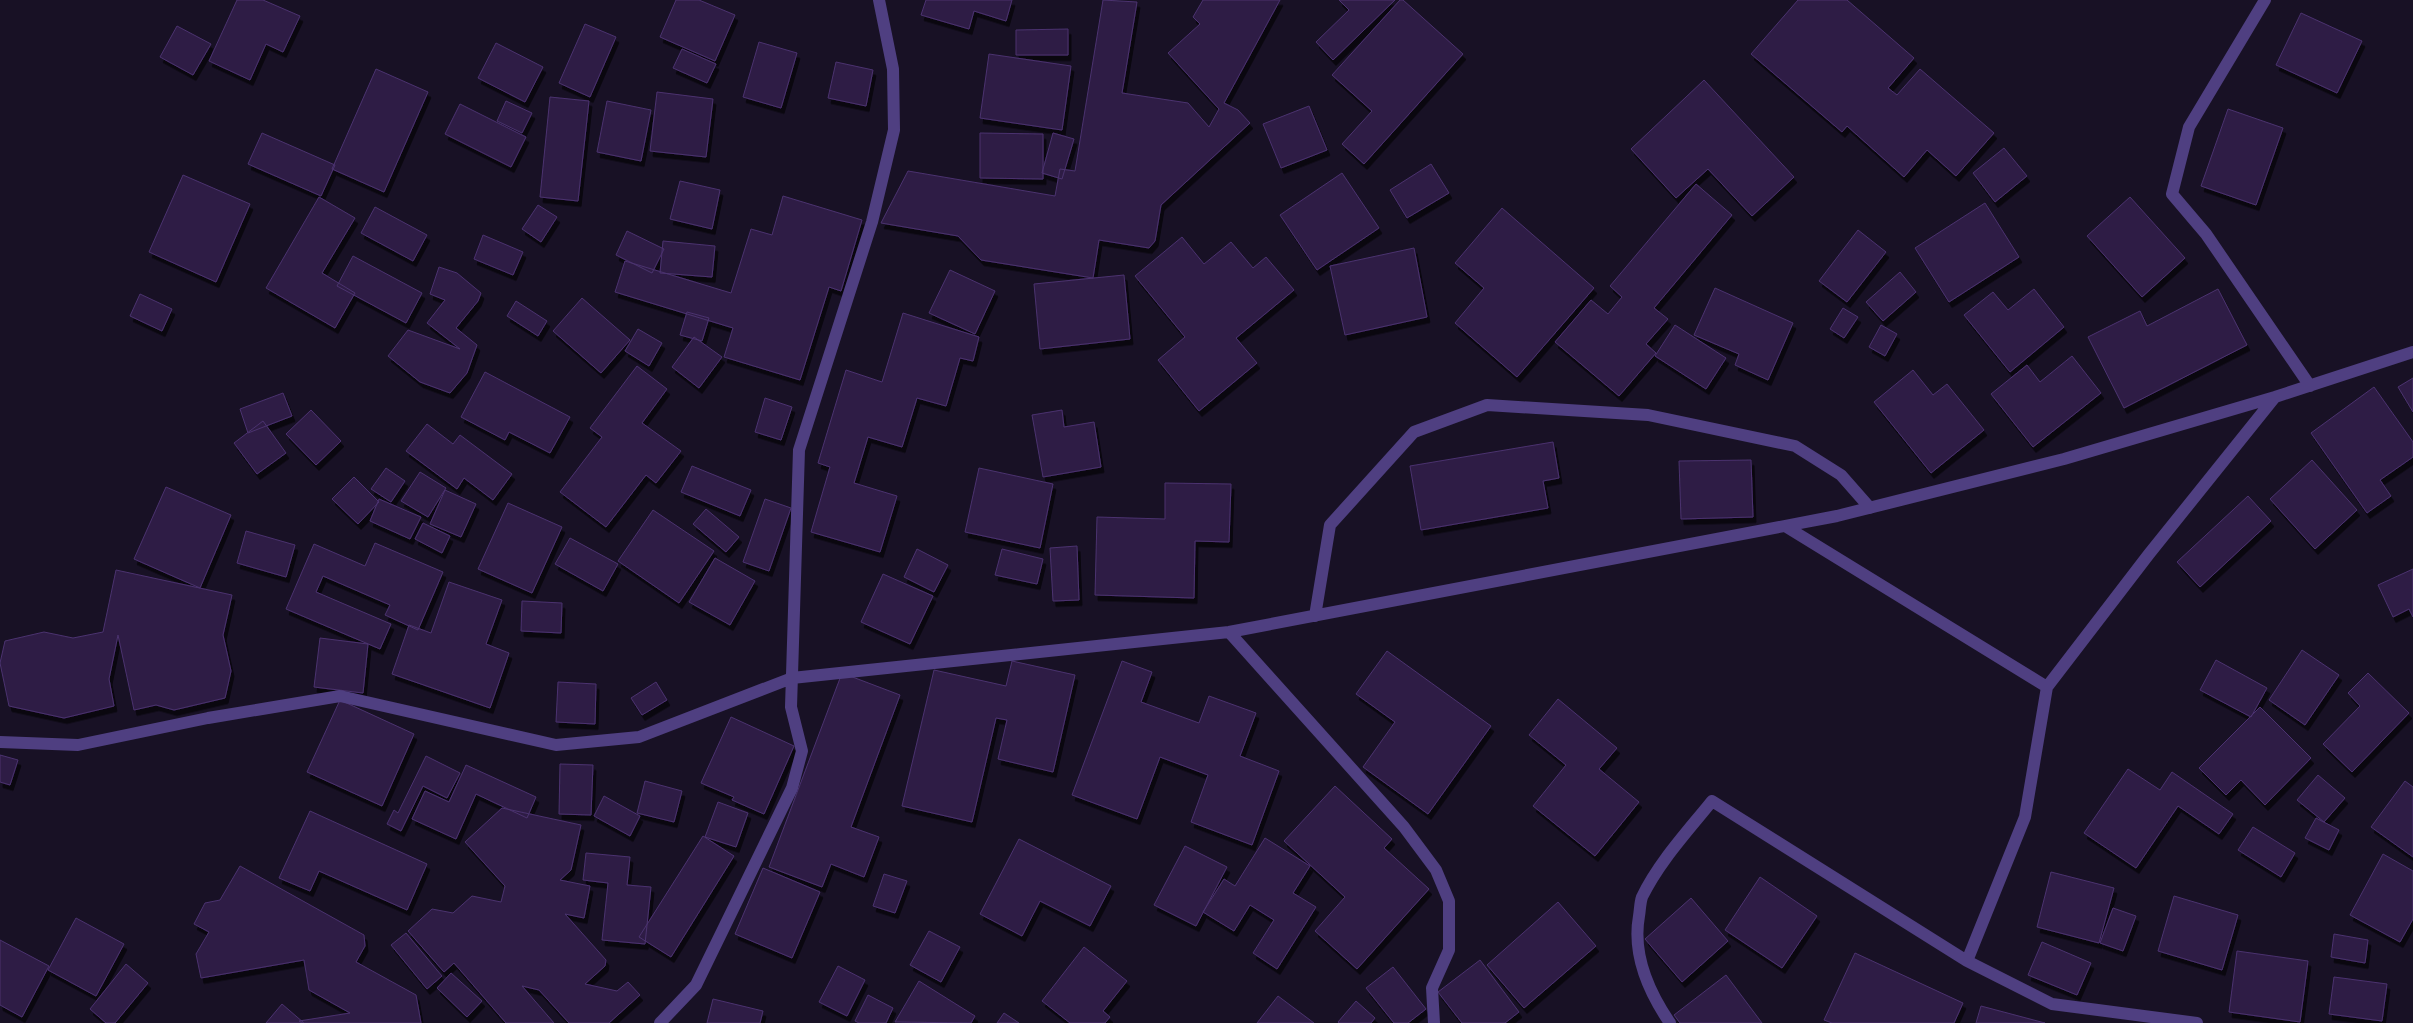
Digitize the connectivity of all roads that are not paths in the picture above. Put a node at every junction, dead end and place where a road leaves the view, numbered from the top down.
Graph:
1 (879, 0) edge
2 (2265, 0) edge
3 (2413, 352) edge
4 (2310, 386) junction
5 (2275, 397) junction
6 (1870, 508) junction
7 (1785, 526) junction
8 (1315, 616) junction
9 (1229, 632) junction
10 (792, 678) junction
11 (2048, 687) junction
12 (0, 742) edge
13 (1967, 961) junction
14 (660, 1023) edge
15 (1434, 1023) edge
16 (1670, 1023) edge
17 (2196, 1023) edge

1 - 10 street
2 - 4 street
3 - 4 street
4 - 5 street
5 - 6 street
5 - 11 street
6 - 7 street
6 - 8 street
7 - 8 street
7 - 11 street
8 - 9 street
9 - 10 street
9 - 15 street
10 - 12 street
10 - 14 street
11 - 13 street
13 - 16 street
13 - 17 street

